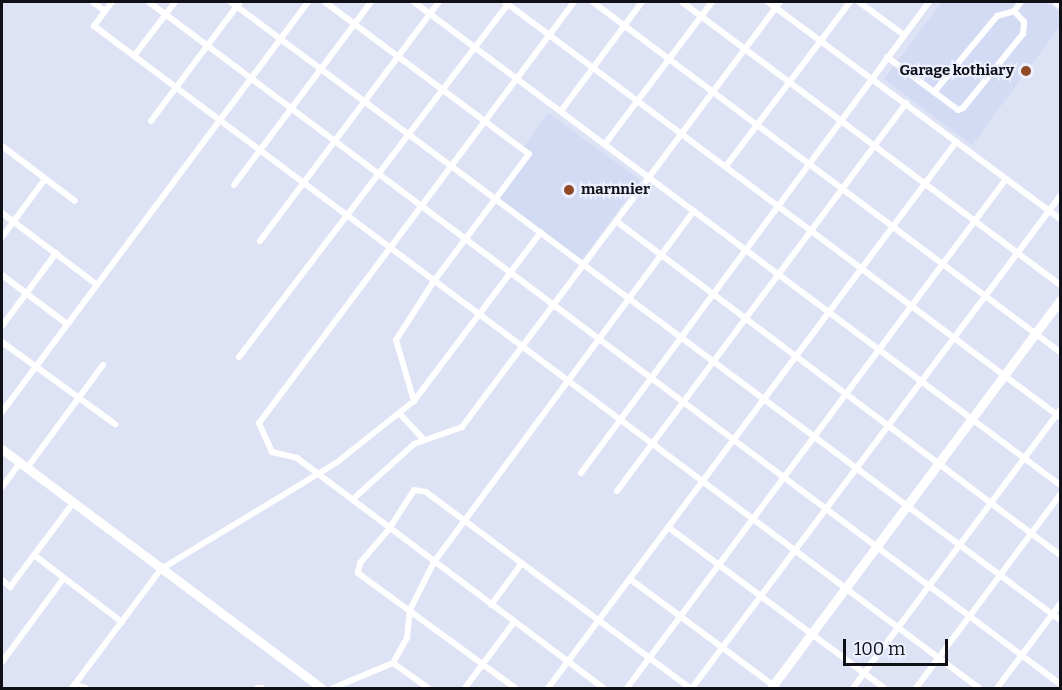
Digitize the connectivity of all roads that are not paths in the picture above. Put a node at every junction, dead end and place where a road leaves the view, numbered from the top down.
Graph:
1 (93, 2) edge
2 (112, 2) edge
3 (149, 2) edge
4 (175, 2) edge
5 (231, 2) edge
6 (308, 2) edge
7 (325, 2) edge
8 (371, 2) edge
9 (414, 2) edge
10 (439, 2) edge
11 (507, 2) edge
12 (574, 2) edge
13 (593, 2) edge
14 (642, 2) edge
15 (682, 2) edge
16 (712, 2) edge
17 (768, 2) edge
18 (850, 2) edge
19 (859, 2) edge
20 (929, 2) edge
21 (1021, 2) edge
22 (1057, 2) edge
23 (239, 4) edge
24 (777, 4) edge
25 (1060, 4) edge
26 (1014, 10) junction
27 (105, 11) junction
28 (430, 13) junction
29 (166, 14) junction
30 (701, 16) junction
31 (355, 24) junction
32 (625, 25) junction
33 (549, 34) junction
34 (904, 35) junction
35 (280, 39) junction
36 (820, 40) junction
37 (208, 45) junction
38 (476, 46) junction
39 (744, 48) junction
40 (134, 56) junction
41 (398, 56) junction
42 (887, 57) junction
43 (669, 59) junction
44 (594, 67) junction
45 (321, 69) junction
46 (251, 78) junction
47 (516, 78) junction
48 (871, 79) junction
49 (789, 81) junction
50 (176, 87) junction
51 (443, 89) junction
52 (712, 91) junction
53 (934, 92) junction
54 (638, 100) junction
55 (364, 101) junction
56 (906, 103) junction
57 (292, 108) junction
58 (561, 111) junction
59 (219, 120) junction
60 (840, 120) junction
61 (151, 121) dead end
62 (484, 121) junction
63 (757, 125) junction
64 (682, 133) junction
65 (409, 135) junction
66 (335, 141) junction
67 (956, 142) junction
68 (605, 144) junction
69 (2, 146) edge
70 (874, 146) junction
71 (260, 150) junction
72 (808, 163) junction
73 (451, 166) junction
74 (726, 166) junction
75 (379, 174) junction
76 (649, 177) junction
77 (45, 179) junction
78 (1006, 179) junction
79 (303, 183) junction
80 (925, 183) junction
81 (234, 185) dead end
82 (843, 188) junction
83 (1060, 196) edge
84 (496, 199) junction
85 (75, 201) dead end
86 (422, 205) junction
87 (777, 205) junction
88 (694, 211) junction
89 (1049, 211) junction
90 (2, 213) edge
91 (348, 217) junction
92 (1060, 219) edge
93 (13, 221) junction
94 (616, 221) junction
95 (975, 221) junction
96 (893, 226) junction
97 (811, 230) junction
98 (541, 232) junction
99 (2, 237) edge
100 (466, 239) junction
101 (260, 242) dead end
102 (390, 248) junction
103 (744, 249) junction
104 (1016, 252) junction
105 (56, 253) junction
106 (661, 255) junction
107 (584, 264) junction
108 (943, 264) junction
109 (862, 268) junction
110 (511, 272) junction
111 (778, 274) junction
112 (2, 275) edge
113 (434, 281) junction
114 (96, 284) junction
115 (1060, 285) edge
116 (26, 293) junction
117 (711, 293) junction
118 (984, 295) junction
119 (629, 298) junction
120 (1060, 300) edge
121 (554, 304) junction
122 (912, 306) junction
123 (829, 312) junction
124 (479, 315) junction
125 (745, 318) junction
126 (67, 324) junction
127 (2, 326) edge
128 (1035, 333) junction
129 (680, 336) junction
130 (953, 336) junction
131 (599, 338) junction
132 (2, 342) edge
133 (522, 346) junction
134 (879, 350) junction
135 (1060, 352) edge
136 (796, 356) junction
137 (239, 357) dead end
138 (713, 361) junction
139 (103, 365) dead end
140 (35, 368) junction
141 (1005, 375) junction
142 (649, 376) junction
143 (568, 381) junction
144 (920, 381) junction
145 (846, 394) junction
146 (764, 399) junction
147 (78, 400) junction
148 (414, 401) junction
149 (683, 401) junction
150 (2, 412) edge
151 (400, 414) junction
152 (1060, 414) edge
153 (618, 418) junction
154 (972, 419) junction
155 (115, 424) dead end
156 (887, 425) junction
157 (815, 436) junction
158 (423, 439) junction
159 (734, 439) junction
160 (652, 444) junction
161 (2, 449) edge
162 (1025, 459) junction
163 (939, 463) junction
164 (23, 465) junction
165 (856, 467) junction
166 (581, 473) dead end
167 (317, 476) junction
168 (784, 477) junction
169 (702, 482) junction
170 (1060, 485) edge
171 (2, 487) edge
172 (617, 491) dead end
173 (1060, 495) edge
174 (354, 499) junction
175 (73, 503) junction
176 (992, 503) junction
177 (907, 505) junction
178 (826, 508) junction
179 (464, 519) junction
180 (753, 519) junction
181 (668, 527) junction
182 (390, 529) junction
183 (1032, 533) junction
184 (960, 545) junction
185 (877, 546) junction
186 (794, 550) junction
187 (34, 555) junction
188 (1060, 555) edge
189 (434, 562) junction
190 (522, 562) junction
191 (719, 565) junction
192 (161, 569) junction
193 (1001, 575) junction
194 (64, 578) junction
195 (630, 579) junction
196 (2, 580) edge
197 (930, 586) junction
198 (845, 589) junction
199 (760, 596) junction
200 (491, 604) junction
201 (1060, 604) edge
202 (410, 610) junction
203 (1053, 614) junction
204 (680, 616) junction
205 (970, 616) junction
206 (599, 620) junction
207 (1060, 620) edge
208 (122, 622) junction
209 (514, 622) junction
210 (898, 628) junction
211 (811, 634) junction
212 (722, 648) junction
213 (1022, 655) junction
214 (649, 658) junction
215 (939, 658) junction
216 (2, 662) edge
217 (567, 662) junction
218 (393, 663) junction
219 (483, 664) junction
220 (864, 674) junction
221 (1060, 684) edge
222 (73, 687) edge
223 (86, 688) edge
224 (257, 688) edge
225 (262, 688) edge
226 (322, 688) edge
227 (333, 688) edge
228 (428, 688) edge
229 (465, 688) edge
230 (515, 688) edge
231 (548, 688) edge
232 (603, 688) edge
233 (627, 688) edge
234 (691, 688) edge
235 (773, 688) edge
236 (853, 688) edge
237 (884, 688) edge
238 (916, 688) edge
239 (979, 688) edge
240 (997, 688) edge

1 - 27 street
2 - 27 street
3 - 29 street
4 - 29 street
5 - 23 street
6 - 35 street
7 - 31 street
8 - 31 street
9 - 28 street
10 - 28 street
11 - 33 street
11 - 38 street
12 - 33 street
13 - 32 street
14 - 32 street
15 - 30 street
16 - 30 street
17 - 24 street
18 - 36 street
19 - 34 street
20 - 34 street
21 - 26 street
22 - 25 main road
23 - 35 street
23 - 37 street
24 - 36 street
24 - 39 street
26 - 53 street
26 - 53 street
27 - 40 street
28 - 38 street
28 - 41 street
29 - 37 street
29 - 40 street
30 - 39 street
30 - 43 street
31 - 41 street
31 - 45 street
32 - 43 street
32 - 44 street
33 - 44 street
33 - 47 street
34 - 42 street
35 - 45 street
35 - 46 street
36 - 48 street
36 - 49 street
37 - 46 street
37 - 50 street
38 - 47 street
38 - 51 street
39 - 49 street
39 - 52 street
40 - 50 street
41 - 51 street
41 - 55 street
42 - 48 street
42 - 53 street
43 - 52 street
43 - 54 street
44 - 54 street
44 - 58 street
45 - 55 street
45 - 57 street
46 - 57 street
46 - 59 street
47 - 58 street
47 - 62 street
48 - 56 street
48 - 60 street
49 - 60 street
49 - 63 street
50 - 59 street
50 - 61 street
51 - 62 street
51 - 65 street
52 - 63 street
52 - 64 street
54 - 64 street
54 - 68 street
55 - 65 street
55 - 66 street
56 - 67 street
56 - 70 street
57 - 66 street
57 - 71 street
58 - 68 street
59 - 71 street
59 - 114 street
60 - 70 street
60 - 72 street
62 - 73 street
62 - 84 street
63 - 72 street
63 - 74 street
64 - 74 street
64 - 76 street
65 - 73 street
65 - 75 street
66 - 75 street
66 - 79 street
67 - 78 street
67 - 80 street
68 - 76 street
69 - 77 street
70 - 80 street
70 - 82 street
71 - 79 street
71 - 81 street
72 - 82 street
72 - 87 street
73 - 84 street
73 - 86 street
74 - 87 street
75 - 86 street
75 - 91 street
76 - 88 street
76 - 94 street
77 - 85 street
77 - 93 street
78 - 89 street
78 - 95 street
79 - 91 street
79 - 101 street
80 - 95 street
80 - 96 street
82 - 96 street
82 - 97 street
83 - 89 street
84 - 98 street
84 - 100 street
86 - 100 street
86 - 102 street
87 - 97 street
87 - 103 street
88 - 103 street
88 - 106 street
89 - 92 street
89 - 104 street
90 - 93 street
91 - 102 street
91 - 137 street
93 - 99 street
93 - 105 street
94 - 106 street
94 - 107 street
95 - 104 street
95 - 108 street
96 - 108 street
96 - 109 street
97 - 109 street
97 - 111 street
98 - 107 street
98 - 110 street
100 - 110 street
100 - 113 street
102 - 113 street
102 - 167 street
103 - 111 street
103 - 117 street
104 - 115 street
104 - 118 street
105 - 114 street
105 - 116 street
106 - 117 street
106 - 119 street
107 - 119 street
107 - 121 street
108 - 118 street
108 - 122 street
109 - 122 street
109 - 123 street
110 - 121 street
110 - 124 street
111 - 123 street
111 - 125 street
112 - 116 street
113 - 124 street
113 - 148 street
114 - 126 street
116 - 126 street
116 - 127 street
117 - 125 street
117 - 129 street
118 - 128 street
118 - 130 street
119 - 129 street
119 - 131 street
120 - 128 main road
121 - 131 street
121 - 133 street
122 - 130 street
122 - 134 street
123 - 134 street
123 - 136 street
124 - 133 street
124 - 148 street
125 - 136 street
125 - 138 street
126 - 140 street
128 - 135 street
128 - 141 main road
129 - 138 street
129 - 142 street
130 - 141 street
130 - 144 street
131 - 142 street
131 - 143 street
132 - 140 street
133 - 143 street
133 - 158 street
134 - 144 street
134 - 145 street
136 - 145 street
136 - 146 street
138 - 146 street
138 - 149 street
139 - 147 street
140 - 147 street
140 - 150 street
141 - 152 street
141 - 154 main road
142 - 149 street
142 - 153 street
143 - 153 street
143 - 179 street
144 - 154 street
144 - 156 street
145 - 156 street
145 - 157 street
146 - 157 street
146 - 159 street
147 - 155 street
147 - 164 street
148 - 151 street
149 - 159 street
149 - 160 street
151 - 158 street
151 - 167 street
152 - 162 street
153 - 160 street
153 - 166 street
154 - 162 street
154 - 163 main road
156 - 163 street
156 - 165 street
157 - 165 street
157 - 168 street
158 - 174 street
159 - 168 street
159 - 169 street
160 - 169 street
160 - 172 street
161 - 164 main road
162 - 170 street
162 - 176 street
163 - 176 street
163 - 177 main road
164 - 171 street
164 - 175 main road
165 - 177 street
165 - 178 street
167 - 174 street
167 - 192 street
168 - 178 street
168 - 180 street
169 - 180 street
169 - 181 street
173 - 183 street
174 - 182 street
175 - 187 street
175 - 192 main road
176 - 183 street
176 - 184 street
177 - 184 street
177 - 185 main road
178 - 185 street
178 - 186 street
179 - 182 street
179 - 189 street
179 - 190 street
180 - 186 street
180 - 191 street
181 - 191 street
181 - 195 street
182 - 189 street
182 - 202 street
183 - 188 street
183 - 193 street
184 - 193 street
184 - 197 street
185 - 197 street
185 - 198 main road
186 - 198 street
186 - 199 street
187 - 194 street
187 - 196 street
189 - 200 street
189 - 202 street
190 - 200 street
190 - 206 street
191 - 199 street
191 - 204 street
192 - 208 street
192 - 226 main road
193 - 203 street
193 - 205 street
194 - 208 street
194 - 216 street
195 - 204 street
195 - 206 street
197 - 205 street
197 - 210 street
198 - 210 street
198 - 211 main road
199 - 211 street
199 - 212 street
200 - 209 street
201 - 203 street
202 - 218 street
202 - 219 street
203 - 207 street
203 - 213 street
204 - 212 street
204 - 214 street
205 - 213 street
205 - 215 street
206 - 214 street
206 - 217 street
208 - 222 street
209 - 217 street
209 - 219 street
210 - 215 street
210 - 220 street
211 - 220 street
211 - 235 main road
212 - 234 street
212 - 235 street
213 - 221 street
213 - 240 street
214 - 233 street
214 - 234 street
215 - 238 street
215 - 239 street
217 - 231 street
217 - 232 street
218 - 227 street
218 - 228 street
219 - 229 street
219 - 230 street
220 - 236 street
220 - 237 street
222 - 223 street
224 - 225 street

